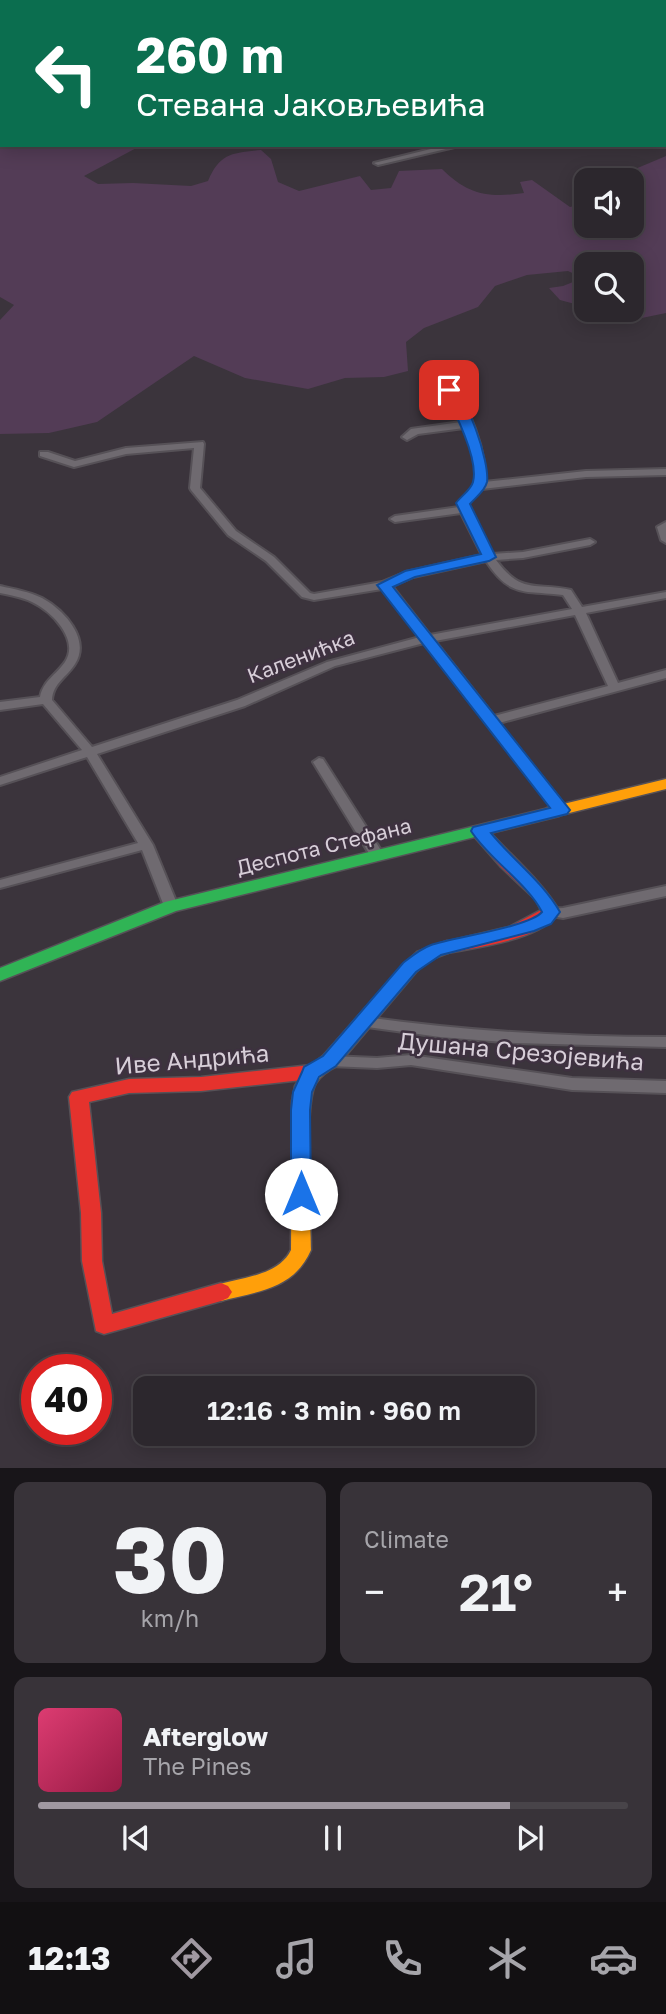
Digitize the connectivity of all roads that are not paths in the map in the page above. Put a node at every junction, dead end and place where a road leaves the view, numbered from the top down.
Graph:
1 (450, 147) edge
2 (379, 163) dead end
3 (447, 389) dead end
4 (468, 424) junction
5 (407, 437) dead end
6 (44, 454) dead end
7 (665, 475) edge
8 (480, 486) junction
9 (464, 509) junction
10 (395, 519) dead end
11 (666, 525) edge
12 (666, 540) edge
13 (590, 542) dead end
14 (489, 557) junction
15 (384, 585) junction
16 (0, 589) edge
17 (666, 595) edge
18 (579, 611) junction
19 (426, 639) junction
20 (666, 674) edge
21 (615, 689) junction
22 (47, 700) junction
23 (0, 706) edge
24 (491, 721) junction
25 (89, 751) junction
26 (319, 762) dead end
27 (0, 781) edge
28 (666, 784) edge
29 (561, 810) junction
30 (479, 831) junction
31 (146, 845) junction
32 (377, 855) junction
33 (0, 884) edge
34 (666, 891) edge
35 (171, 906) junction
36 (551, 912) junction
37 (0, 975) edge
38 (365, 1022) junction
39 (666, 1042) edge
40 (330, 1061) junction
41 (311, 1072) junction
42 (666, 1087) edge

1 - 2 street
3 - 4 street
4 - 5 street
4 - 8 street
6 - 15 street
7 - 8 street
8 - 9 street
9 - 10 street
9 - 14 street
11 - 12 street
13 - 14 street
14 - 15 street
14 - 18 street
15 - 19 street
16 - 22 street
17 - 18 street, Каленићка
18 - 19 street, Каленићка
18 - 21 street
19 - 24 street
19 - 25 street, Каленићка
20 - 21 street
21 - 24 street
22 - 23 street
22 - 25 street
24 - 29 street
25 - 27 street, Каленићка
25 - 31 street
26 - 32 street
28 - 29 street, Деспота Стефана
29 - 30 street, Деспота Стефана
30 - 32 street, Деспота Стефана
30 - 36 street
31 - 33 street
31 - 35 street
32 - 35 street, Деспота Стефана
34 - 36 street
35 - 37 street, Деспота Стефана
36 - 38 street
38 - 39 street
38 - 40 street
40 - 41 street
40 - 42 street, Душана Срезојевића
41 - 41 street, Иве Андрића

